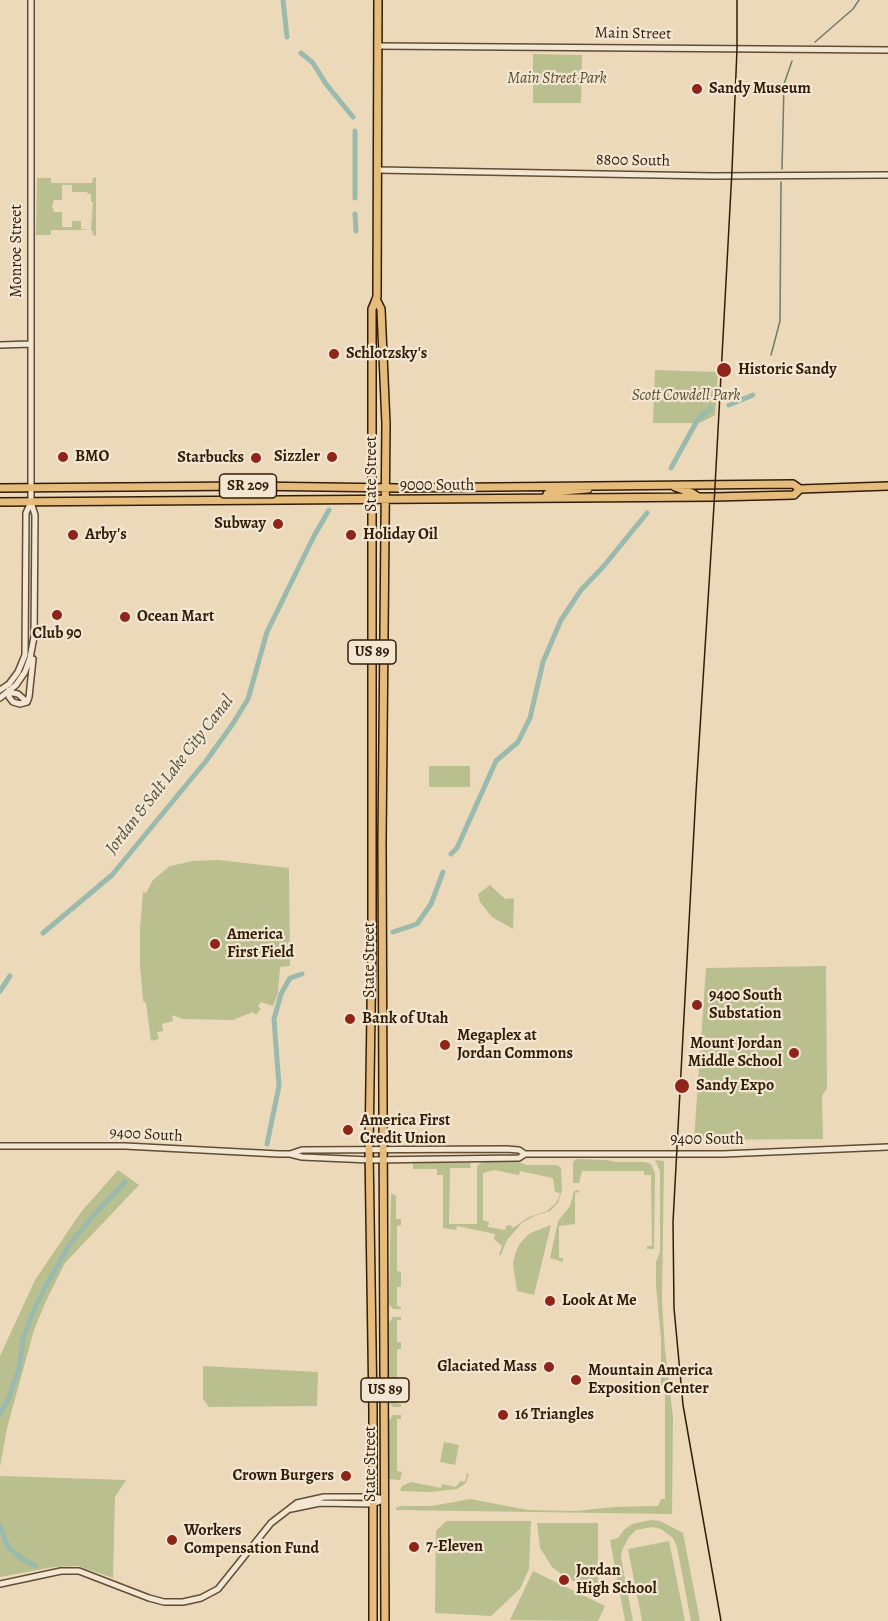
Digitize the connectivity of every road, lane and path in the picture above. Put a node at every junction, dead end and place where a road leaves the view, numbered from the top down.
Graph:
1 (31, 0) edge
2 (378, 0) edge
3 (378, 46) junction
4 (888, 50) edge
5 (377, 171) junction
6 (888, 175) edge
7 (376, 299) junction
8 (31, 344) junction
9 (0, 345) edge
10 (670, 485) junction
11 (599, 486) junction
12 (888, 486) edge
13 (373, 487) junction
14 (0, 488) edge
15 (31, 488) junction
16 (386, 488) junction
17 (800, 489) junction
18 (698, 497) junction
19 (546, 498) junction
20 (386, 499) junction
21 (372, 500) junction
22 (0, 502) edge
23 (31, 502) junction
24 (34, 637) junction
25 (24, 659) junction
26 (9, 692) junction
27 (0, 694) edge
28 (27, 702) junction
29 (0, 1146) edge
30 (888, 1147) edge
31 (369, 1150) junction
32 (385, 1150) junction
33 (290, 1154) junction
34 (525, 1154) junction
35 (384, 1159) junction
36 (370, 1160) junction
37 (385, 1499) junction
38 (373, 1501) junction
39 (0, 1584) edge
40 (373, 1621) edge
41 (385, 1621) edge

1 - 8 street, Monroe Street
2 - 3 main road, State Street / US 89
3 - 4 street, Main Street
3 - 5 main road, State Street / US 89
5 - 6 street, 8800 South
5 - 7 main road, State Street / US 89
7 - 13 main road, State Street / US 89
7 - 16 main road, State Street / US 89
8 - 9 street
8 - 15 street, Monroe Street
10 - 11 main road, 9000 South / SR 209
10 - 17 main road, 9000 South / SR 209
10 - 18 main road
11 - 16 main road, 9000 South / SR 209
11 - 19 main road
12 - 17 main road, 9000 South / SR 209
13 - 15 main road, 9000 South / SR 209
13 - 16 main road, 9000 South / SR 209
13 - 21 main road, State Street / US 89
14 - 15 main road, 9000 South / SR 209
15 - 23 street, Monroe Street
16 - 20 main road, State Street / US 89
17 - 18 main road, 9000 South / SR 209
18 - 19 main road, 9000 South / SR 209
19 - 20 main road, 9000 South / SR 209
20 - 21 main road, 9000 South / SR 209
20 - 32 main road, State Street / US 89
21 - 23 main road, 9000 South / SR 209
21 - 31 main road, State Street / US 89
22 - 23 main road, 9000 South / SR 209
23 - 24 street, Monroe Street
23 - 25 street, Monroe Street
24 - 26 street, Monroe Street
24 - 28 street
25 - 26 street
25 - 27 street, Monroe Street
26 - 27 street, Monroe Street
26 - 28 street
26 - 28 street
29 - 33 street, 9400 South
30 - 34 street, 9400 South
31 - 32 street, 9400 South
31 - 33 street, 9400 South
31 - 36 main road, State Street / US 89
32 - 34 street, 9400 South
32 - 35 main road, State Street / US 89
33 - 36 street, 9400 South
34 - 35 street, 9400 South
35 - 36 street, 9400 South
35 - 37 main road, State Street / US 89
36 - 38 main road, State Street / US 89
37 - 38 street
37 - 41 main road, State Street / US 89
38 - 39 street
38 - 40 main road, State Street / US 89

